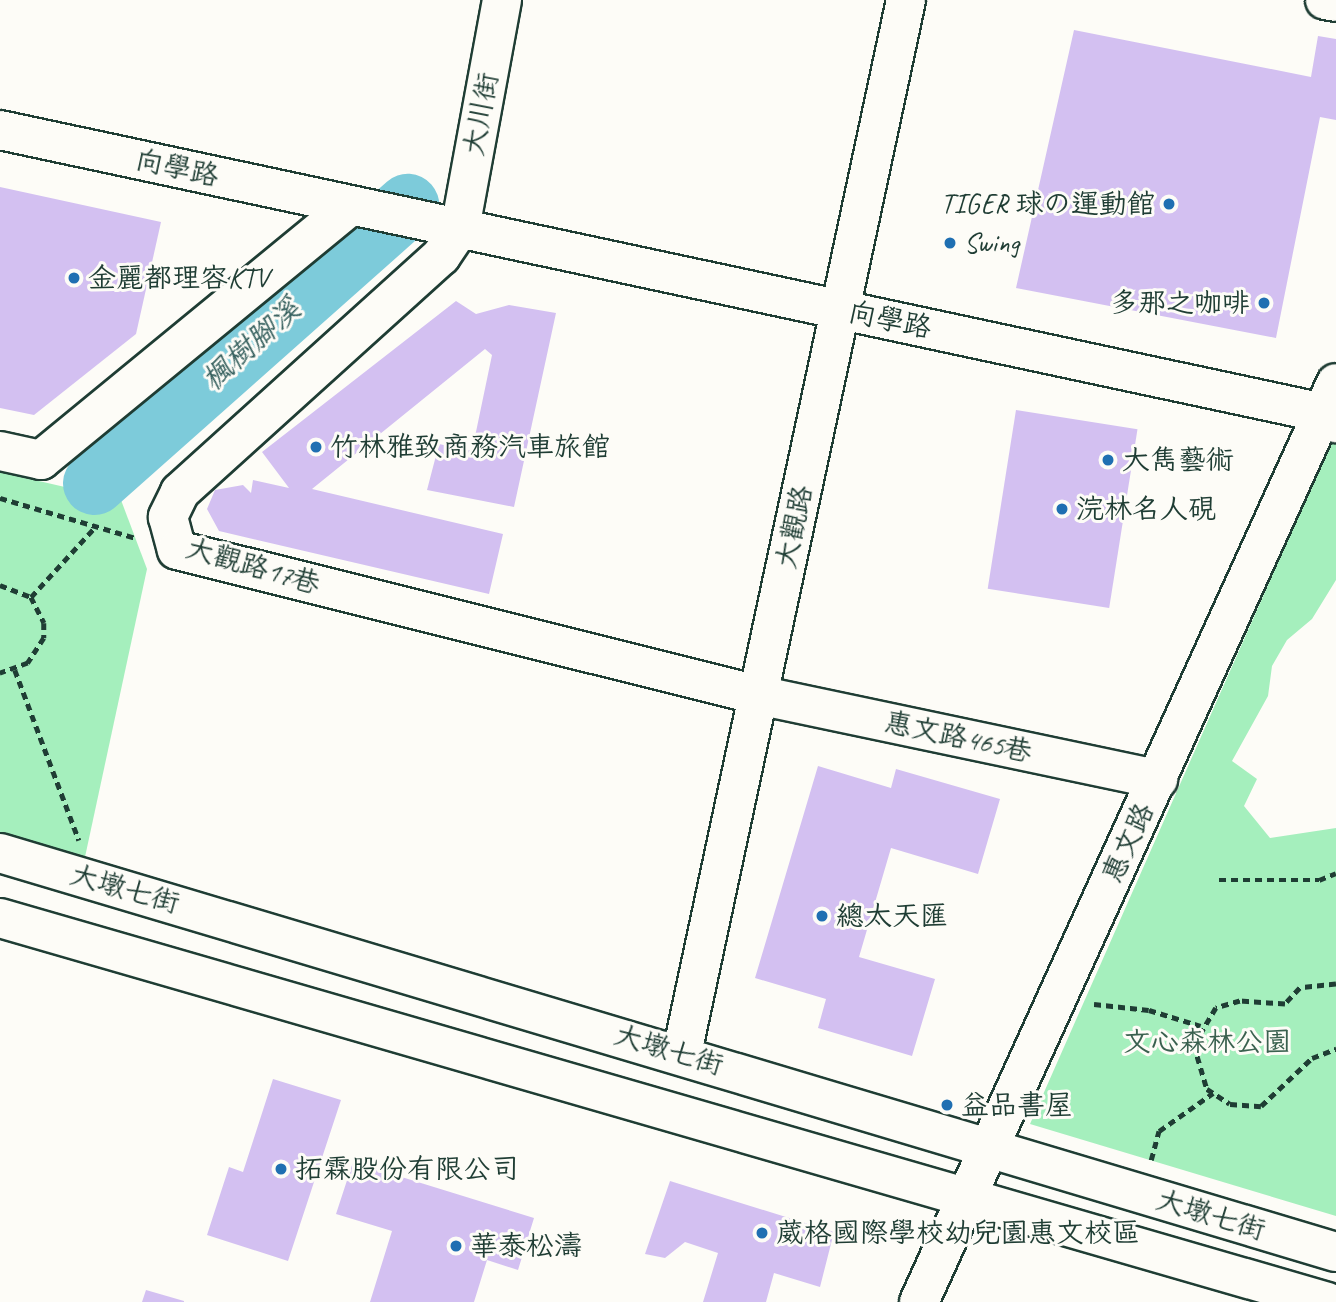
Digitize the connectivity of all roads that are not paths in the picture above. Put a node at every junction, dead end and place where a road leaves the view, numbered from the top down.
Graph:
1 (502, 0) edge
2 (906, 0) edge
3 (1325, 0) edge
4 (1336, 2) edge
5 (0, 130) edge
6 (353, 205) junction
7 (458, 228) junction
8 (840, 310) junction
9 (1332, 407) edge
10 (0, 451) edge
11 (758, 695) junction
12 (1158, 779) junction
13 (0, 853) edge
14 (0, 918) edge
15 (682, 1053) junction
16 (987, 1148) junction
17 (963, 1200) junction
18 (1336, 1252) edge
19 (919, 1302) edge
20 (1328, 1302) edge

1 - 7 street, 大川街
2 - 8 street, 大觀路
3 - 4 street
5 - 6 street, 向學路
6 - 7 street, 向學路
6 - 10 street
7 - 8 street, 向學路
7 - 11 street, 大觀路17巷
8 - 9 street, 向學路
8 - 11 street, 大觀路
9 - 12 street, 惠文路
11 - 12 street, 惠文路465巷
11 - 15 street, 大觀路
12 - 16 street, 惠文路
13 - 15 street, 大墩七街
14 - 17 street, 大墩七街
15 - 16 street, 大墩七街
16 - 17 street, 惠文路
16 - 18 street, 大墩七街
17 - 19 street, 惠文路
17 - 20 street, 大墩七街

